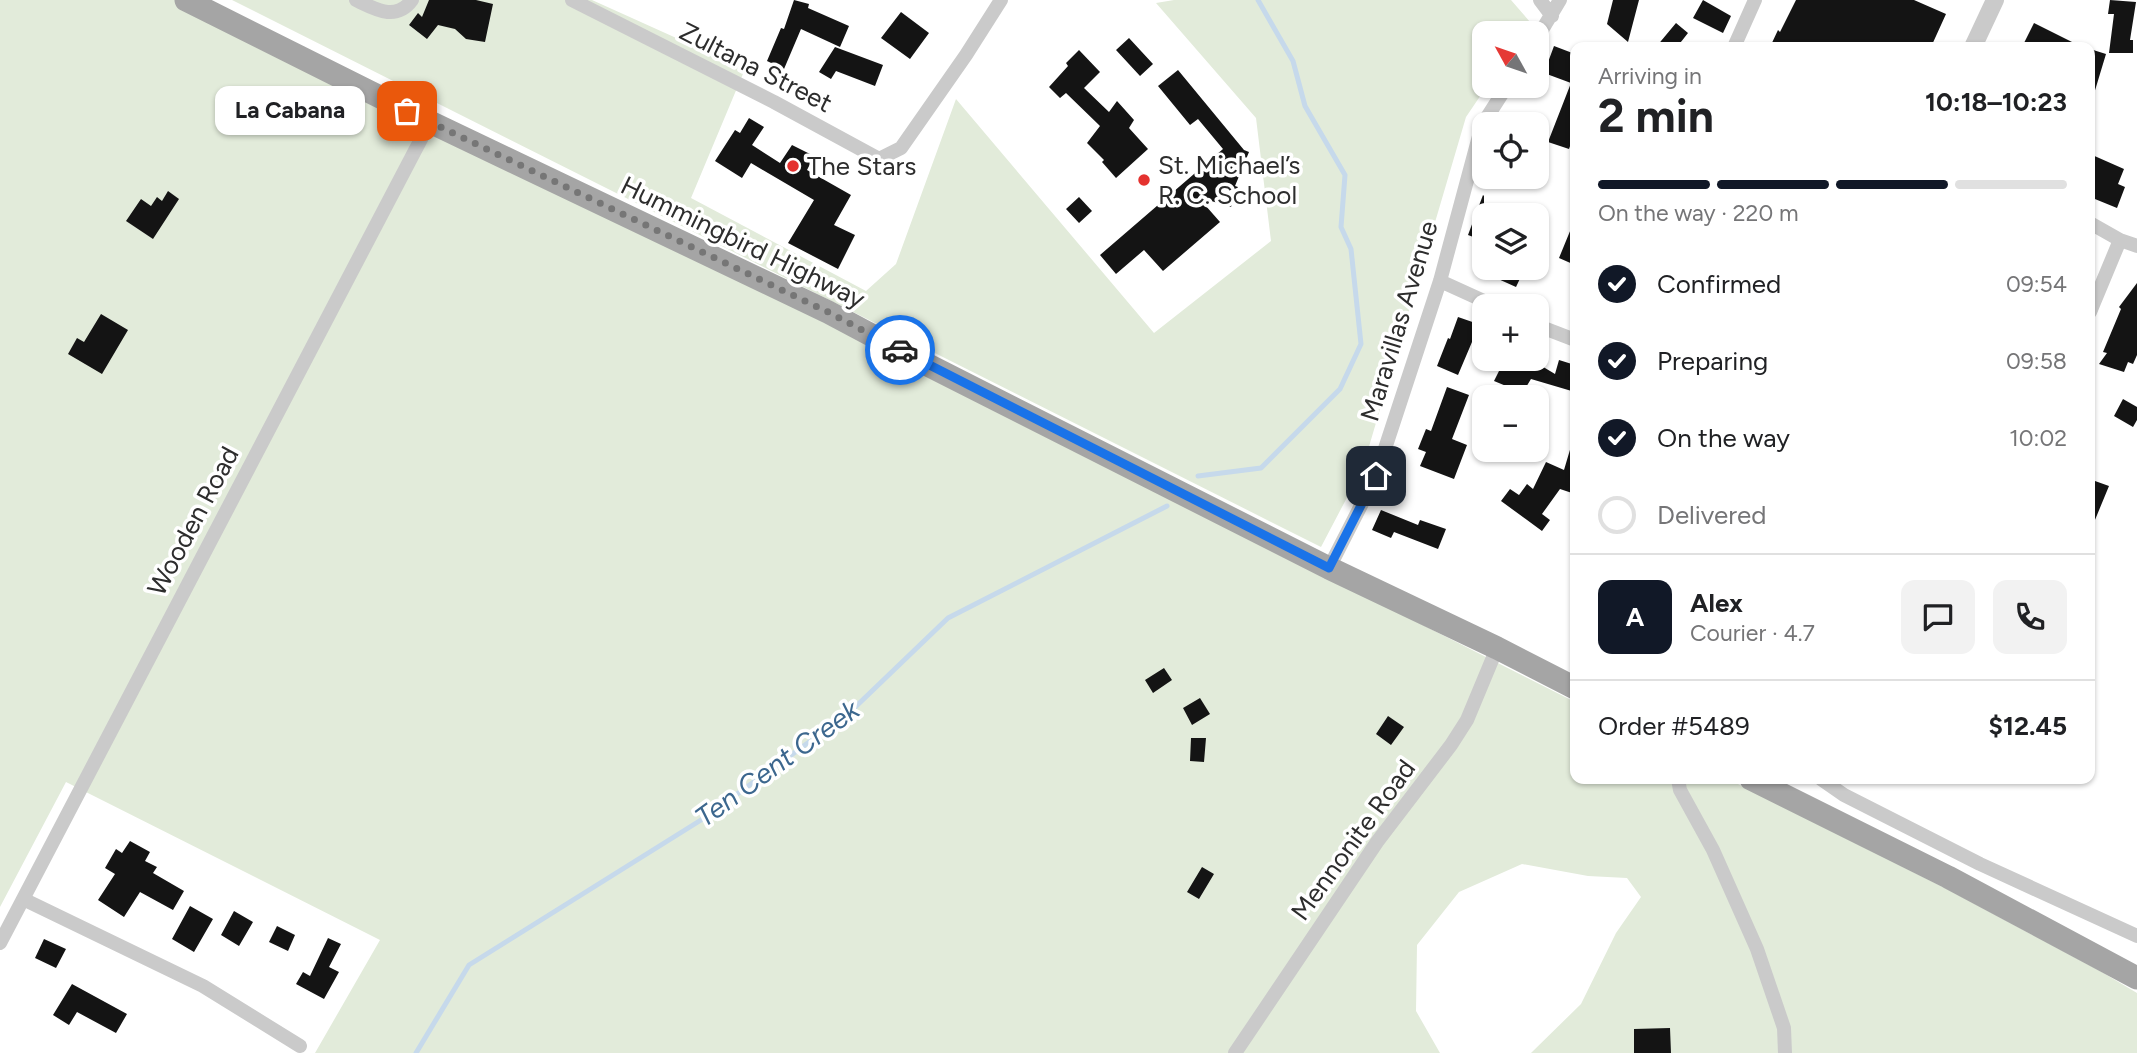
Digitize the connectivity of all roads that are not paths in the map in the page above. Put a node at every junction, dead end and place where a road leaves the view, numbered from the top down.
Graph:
1 (186, 0) edge
2 (356, 0) edge
3 (412, 0) edge
4 (572, 0) edge
5 (1001, 0) edge
6 (1540, 0) edge
7 (1560, 0) edge
8 (1755, 0) edge
9 (1994, 0) edge
10 (1552, 16) junction
11 (1549, 21) edge
12 (1736, 42) edge
13 (1975, 42) edge
14 (1499, 98) edge
15 (430, 122) junction
16 (2095, 226) edge
17 (2120, 240) junction
18 (2137, 246) edge
19 (1440, 281) junction
20 (1472, 296) edge
21 (2095, 300) edge
22 (1549, 330) edge
23 (1570, 338) edge
24 (1329, 568) junction
25 (1497, 648) junction
26 (1570, 685) edge
27 (1679, 784) edge
28 (1761, 784) edge
29 (1828, 784) edge
30 (23, 899) junction
31 (2137, 936) edge
32 (0, 943) edge
33 (2137, 978) edge
34 (300, 1046) dead end
35 (1235, 1053) edge
36 (1786, 1053) edge

1 - 15 main road, Hummingbird Highway
2 - 3 street
4 - 5 street, Zultana Street
6 - 10 street
7 - 10 street
8 - 12 street
9 - 13 street
10 - 11 street
14 - 19 street, Maravillas Avenue
15 - 24 main road, Hummingbird Highway
15 - 30 street, Wooden Road
16 - 17 street
17 - 18 street
17 - 21 street
19 - 20 street
19 - 24 street, Maravillas Avenue
22 - 23 street
24 - 25 main road, Hummingbird Highway
25 - 26 main road, Hummingbird Highway
25 - 35 street, Mennonite Road
27 - 36 street
28 - 33 main road
29 - 31 street
30 - 32 street, Wooden Road
30 - 34 street

